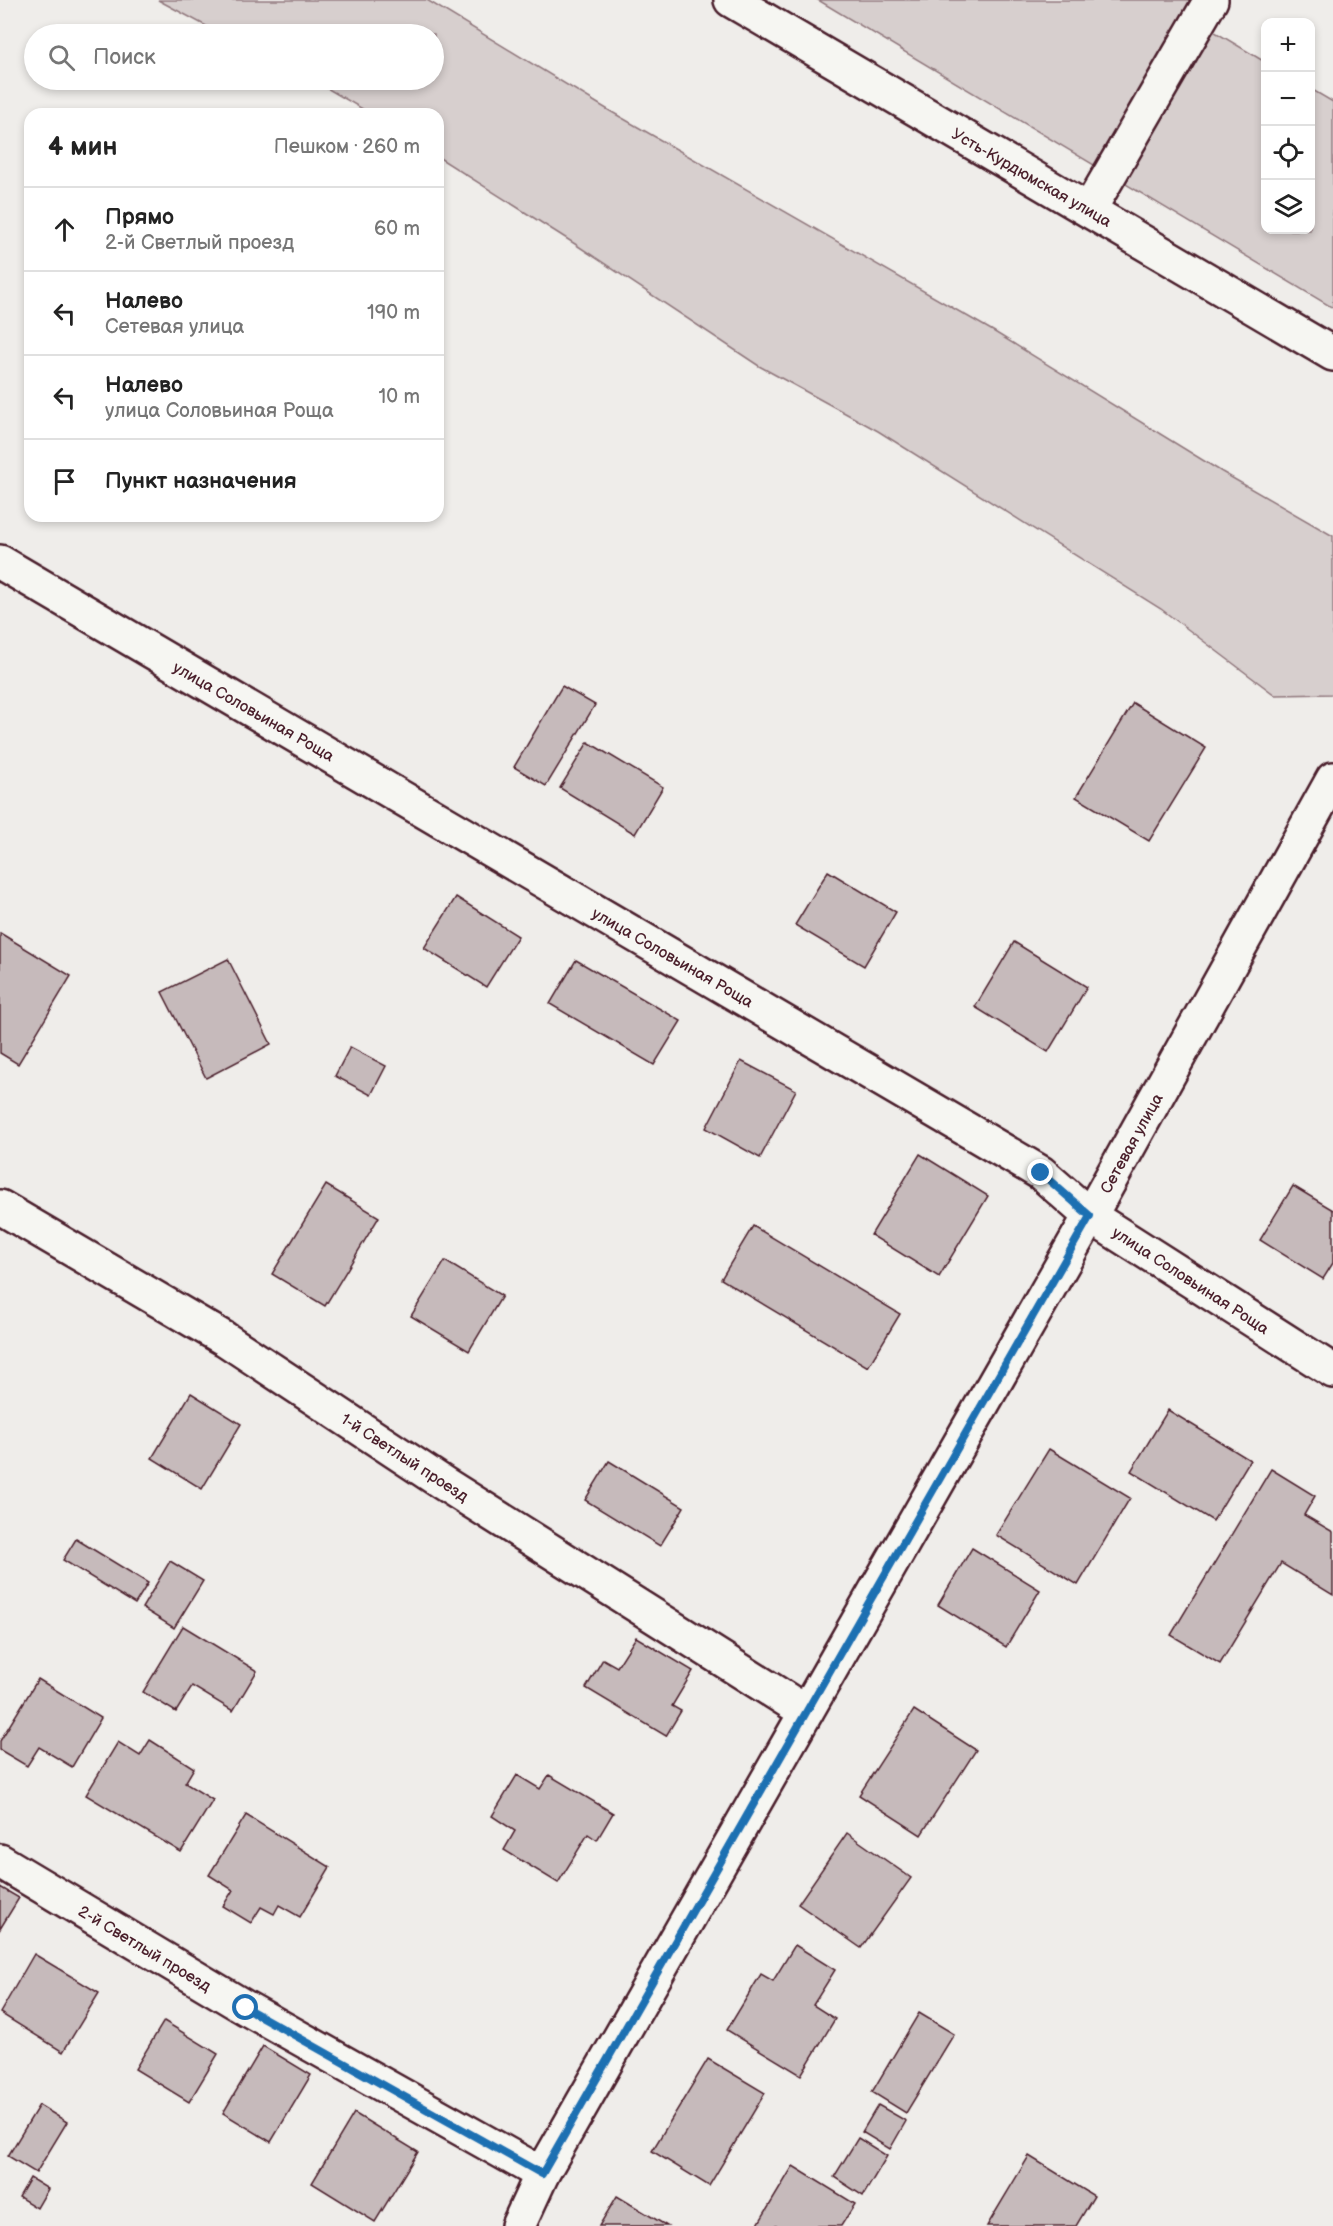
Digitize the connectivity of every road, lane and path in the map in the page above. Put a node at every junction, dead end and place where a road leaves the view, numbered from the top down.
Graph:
1 (731, 0) edge
2 (1211, 0) edge
3 (1089, 210) junction
4 (1333, 354) edge
5 (0, 562) edge
6 (1333, 780) edge
7 (0, 1207) edge
8 (1090, 1216) junction
9 (1333, 1371) edge
10 (806, 1712) junction
11 (0, 1862) edge
12 (542, 2174) junction
13 (518, 2226) edge

1 - 3 street, Усть-Курдюмская улица
2 - 3 street
3 - 4 street, Усть-Курдюмская улица
5 - 8 street, улица Соловьиная Роща
6 - 8 street, Сетевая улица
7 - 10 street, 1-й Светлый проезд
8 - 9 street, улица Соловьиная Роща
8 - 10 street, Сетевая улица
10 - 12 street, Сетевая улица
11 - 12 street, 2-й Светлый проезд
12 - 13 street, Сетевая улица

